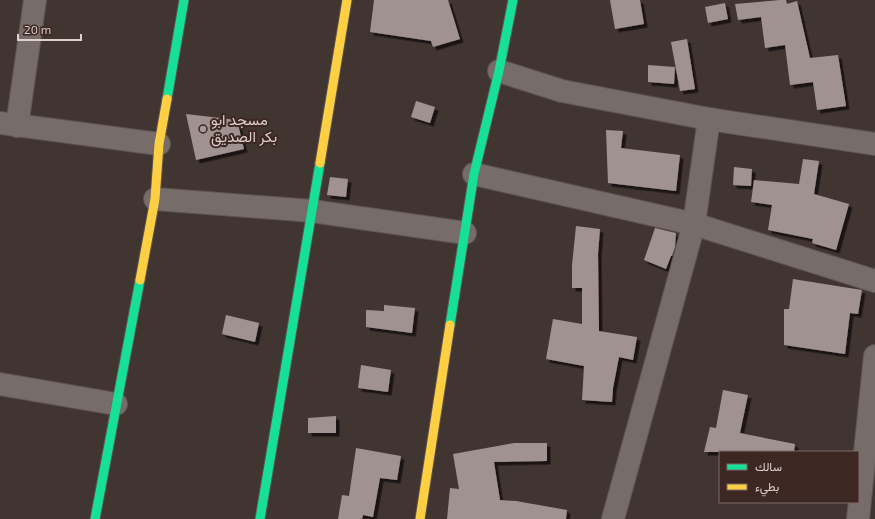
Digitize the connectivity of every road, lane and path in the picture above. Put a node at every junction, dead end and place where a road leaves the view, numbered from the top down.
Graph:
1 (35, 0) edge
2 (184, 0) edge
3 (347, 0) edge
4 (513, 0) edge
5 (499, 71) junction
6 (709, 119) junction
7 (8, 125) edge
8 (159, 144) junction
9 (875, 144) edge
10 (474, 174) junction
11 (155, 199) junction
12 (312, 211) junction
13 (694, 224) junction
14 (465, 232) junction
15 (875, 281) edge
16 (875, 356) edge
17 (0, 384) edge
18 (116, 404) junction
19 (95, 519) edge
20 (260, 519) edge
21 (420, 519) edge
22 (613, 519) edge
23 (858, 519) edge

1 - 7 street
2 - 8 street
3 - 12 street
4 - 5 street
5 - 6 street
5 - 10 street
6 - 9 street
6 - 13 street
7 - 8 street
8 - 11 street
10 - 13 street
10 - 14 street
11 - 12 street
11 - 18 street
12 - 14 street
12 - 20 street
13 - 15 street
13 - 22 street
14 - 21 street
16 - 23 street
17 - 18 street
18 - 19 street

